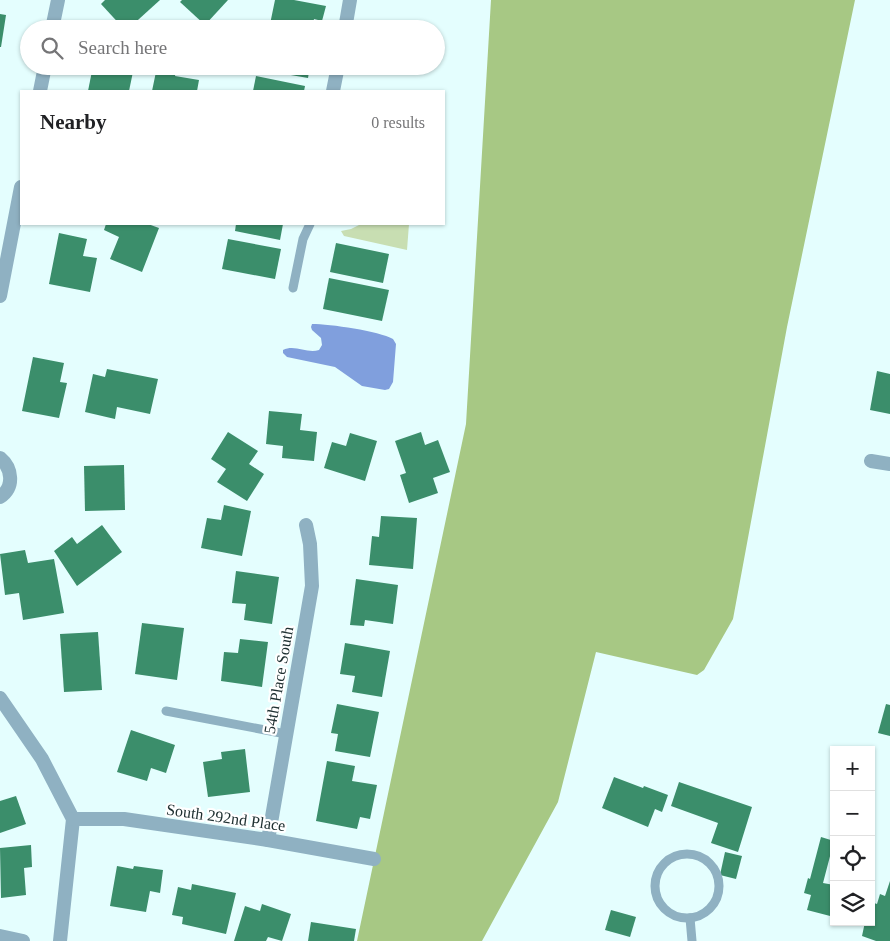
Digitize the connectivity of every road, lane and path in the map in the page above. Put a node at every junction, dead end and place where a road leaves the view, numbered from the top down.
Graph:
1 (58, 0) edge
2 (350, 0) edge
3 (54, 20) edge
4 (347, 20) edge
5 (43, 75) edge
6 (336, 75) edge
7 (40, 90) edge
8 (333, 90) edge
9 (19, 210) edge
10 (310, 225) edge
11 (293, 288) dead end
12 (0, 296) edge
13 (0, 458) edge
14 (871, 461) dead end
15 (890, 464) edge
16 (0, 497) edge
17 (306, 525) dead end
18 (0, 698) edge
19 (166, 711) dead end
20 (286, 734) junction
21 (72, 819) junction
22 (268, 840) junction
23 (374, 859) dead end
24 (690, 918) junction
25 (0, 936) edge
26 (23, 941) edge
27 (60, 941) edge
28 (692, 941) edge

1 - 3 street
2 - 4 street
5 - 7 street
6 - 8 street
9 - 12 street
10 - 11 lane
13 - 16 street
14 - 15 street
17 - 20 street, 54th Place South
18 - 21 street
19 - 20 lane
20 - 22 street, 54th Place South
21 - 22 street, South 292nd Place
21 - 27 street
22 - 23 street, South 292nd Place
24 - 24 lane
24 - 28 lane
25 - 26 street

